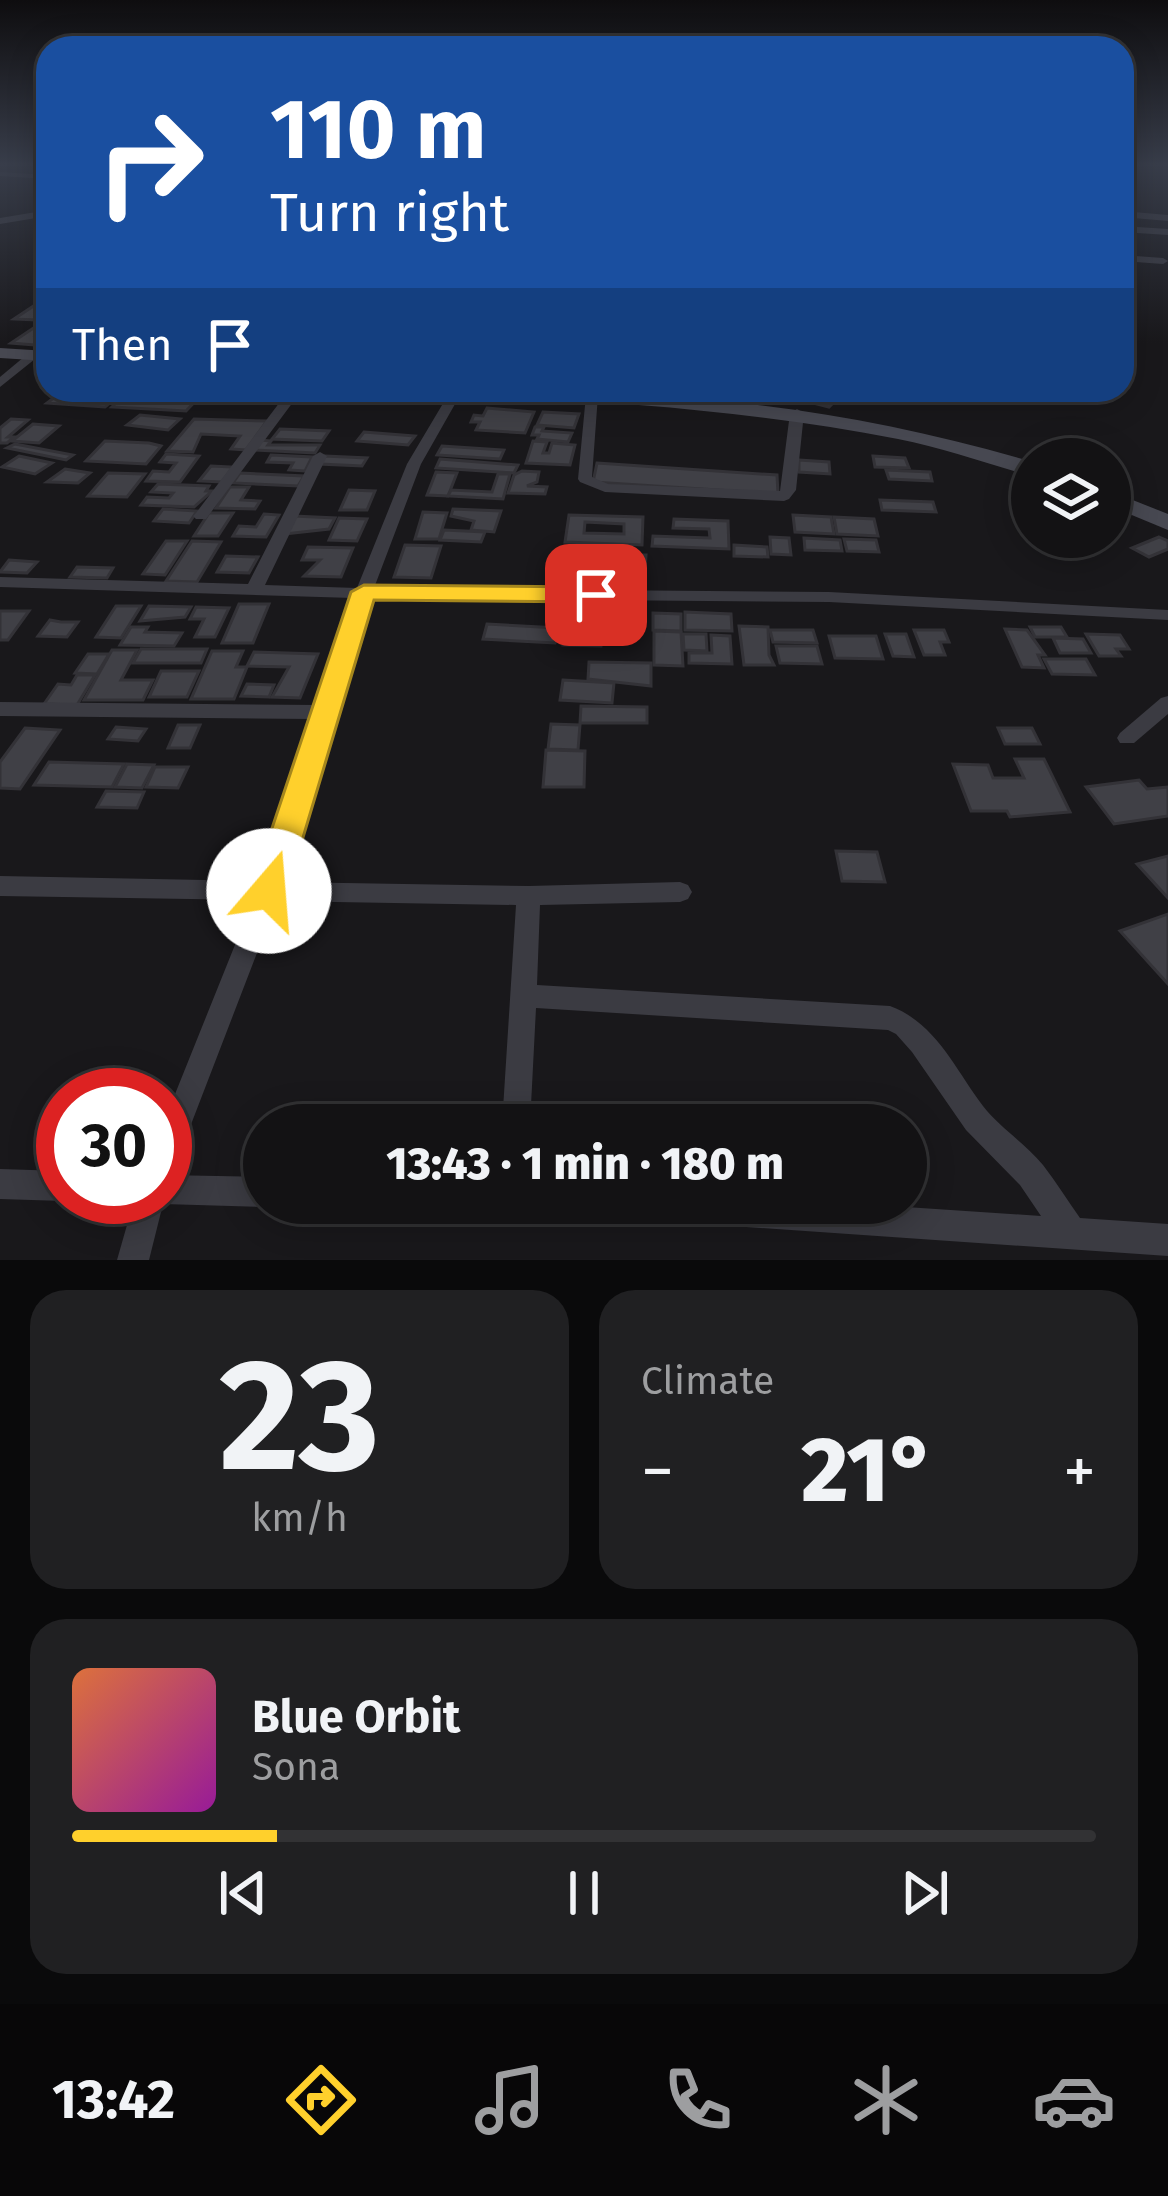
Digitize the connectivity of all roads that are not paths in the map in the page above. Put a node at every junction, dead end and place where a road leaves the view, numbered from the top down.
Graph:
1 (1134, 230) edge
2 (1168, 232) edge
3 (1134, 259) edge
4 (1163, 261) dead end
5 (0, 353) edge
6 (36, 356) edge
7 (36, 359) edge
8 (0, 382) edge
9 (287, 402) edge
10 (450, 402) edge
11 (591, 402) edge
12 (672, 402) edge
13 (797, 413) junction
14 (320, 456) dead end
15 (1011, 462) edge
16 (1131, 507) edge
17 (201, 516) dead end
18 (1168, 523) edge
19 (0, 582) edge
20 (254, 589) junction
21 (364, 592) junction
22 (1168, 615) edge
23 (1168, 703) edge
24 (0, 709) edge
25 (326, 712) junction
26 (1127, 738) dead end
27 (0, 886) edge
28 (269, 891) junction
29 (680, 892) dead end
30 (529, 896) junction
31 (524, 996) junction
32 (192, 1087) edge
33 (517, 1104) edge
34 (0, 1184) edge
35 (36, 1185) edge
36 (192, 1191) edge
37 (243, 1192) edge
38 (927, 1222) edge
39 (143, 1224) edge
40 (1070, 1231) junction
41 (1168, 1240) edge
42 (133, 1260) edge

1 - 2 street
3 - 4 street
5 - 6 main road
7 - 8 street
9 - 17 street
10 - 21 street
11 - 13 street
12 - 13 main road
13 - 15 main road
14 - 20 street
16 - 18 main road
19 - 20 street
20 - 21 street
21 - 22 street
21 - 25 street
23 - 26 street
24 - 25 street
25 - 28 street
27 - 28 street
28 - 30 street
28 - 32 street
29 - 30 street
30 - 31 street
31 - 33 street
31 - 40 street
34 - 35 street
36 - 37 street
38 - 40 street
39 - 42 street
40 - 41 street

